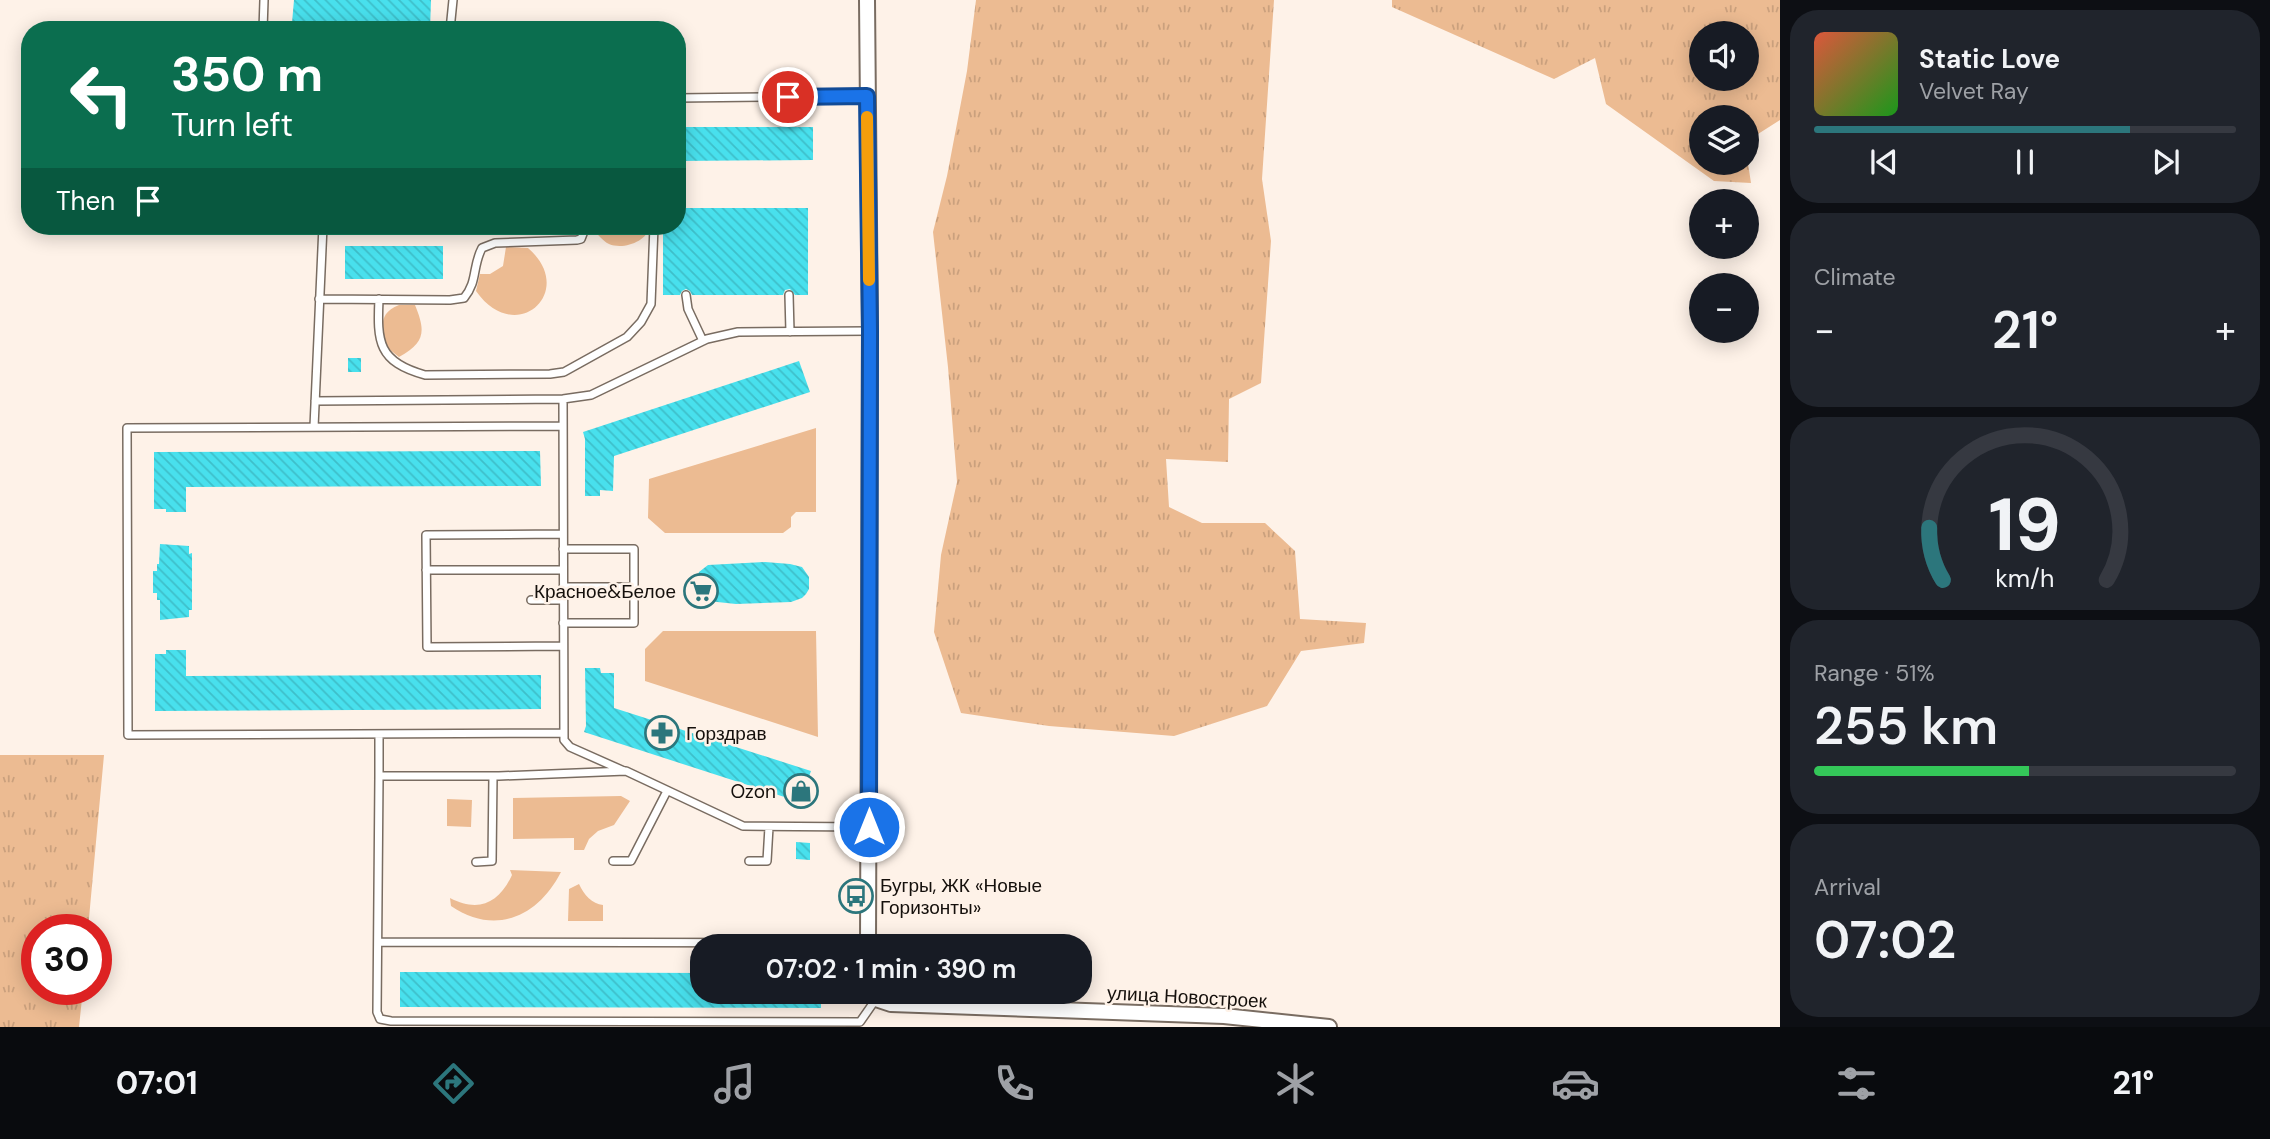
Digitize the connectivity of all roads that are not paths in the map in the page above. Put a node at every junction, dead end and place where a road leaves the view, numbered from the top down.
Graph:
1 (264, 0) edge
2 (453, 0) edge
3 (867, 0) edge
4 (263, 21) edge
5 (451, 21) edge
6 (867, 96) junction
7 (686, 98) edge
8 (323, 235) edge
9 (583, 235) edge
10 (654, 235) edge
11 (686, 295) dead end
12 (789, 295) dead end
13 (319, 299) junction
14 (379, 299) junction
15 (870, 331) junction
16 (790, 332) junction
17 (703, 341) junction
18 (563, 399) junction
19 (315, 401) junction
20 (562, 426) junction
21 (314, 427) junction
22 (563, 534) junction
23 (563, 549) junction
24 (563, 569) junction
25 (426, 570) junction
26 (563, 587) junction
27 (634, 587) junction
28 (531, 600) dead end
29 (563, 600) junction
30 (563, 623) junction
31 (564, 646) junction
32 (564, 733) junction
33 (379, 734) junction
34 (626, 771) junction
35 (379, 776) junction
36 (493, 776) junction
37 (667, 791) junction
38 (769, 827) junction
39 (869, 827) junction
40 (613, 861) dead end
41 (749, 861) dead end
42 (476, 862) dead end
43 (869, 934) edge
44 (379, 942) junction
45 (690, 944) edge
46 (869, 1004) edge
47 (891, 1004) edge
48 (1226, 1021) edge
49 (1241, 1022) edge
50 (1294, 1023) junction
51 (1279, 1027) edge
52 (1329, 1027) edge

1 - 4 lane
2 - 5 lane
3 - 6 street
6 - 7 lane
6 - 15 street
8 - 13 lane
9 - 14 lane
10 - 14 lane
11 - 17 lane
12 - 16 lane
13 - 14 lane
13 - 19 lane
15 - 16 lane
15 - 39 street
16 - 17 lane
17 - 18 lane
18 - 19 lane
18 - 20 lane
19 - 21 lane
20 - 21 lane
20 - 22 lane
21 - 33 lane
22 - 23 lane
22 - 25 lane
23 - 24 lane
23 - 27 lane
24 - 25 lane
24 - 26 lane
25 - 31 lane
26 - 27 lane
26 - 29 lane
27 - 30 lane
28 - 29 lane
29 - 30 lane
30 - 31 lane
31 - 32 lane
32 - 33 lane
32 - 34 lane
33 - 35 lane
34 - 36 lane
34 - 37 lane
35 - 36 lane
35 - 44 lane
36 - 42 lane
37 - 38 lane
37 - 40 lane
38 - 39 lane
38 - 41 lane
39 - 43 street
44 - 45 lane
44 - 46 lane
47 - 48 street, улица Новостроек
48 - 49 street, улица Новостроек
49 - 50 street, улица Новостроек
50 - 51 street
50 - 52 street, улица Новостроек

